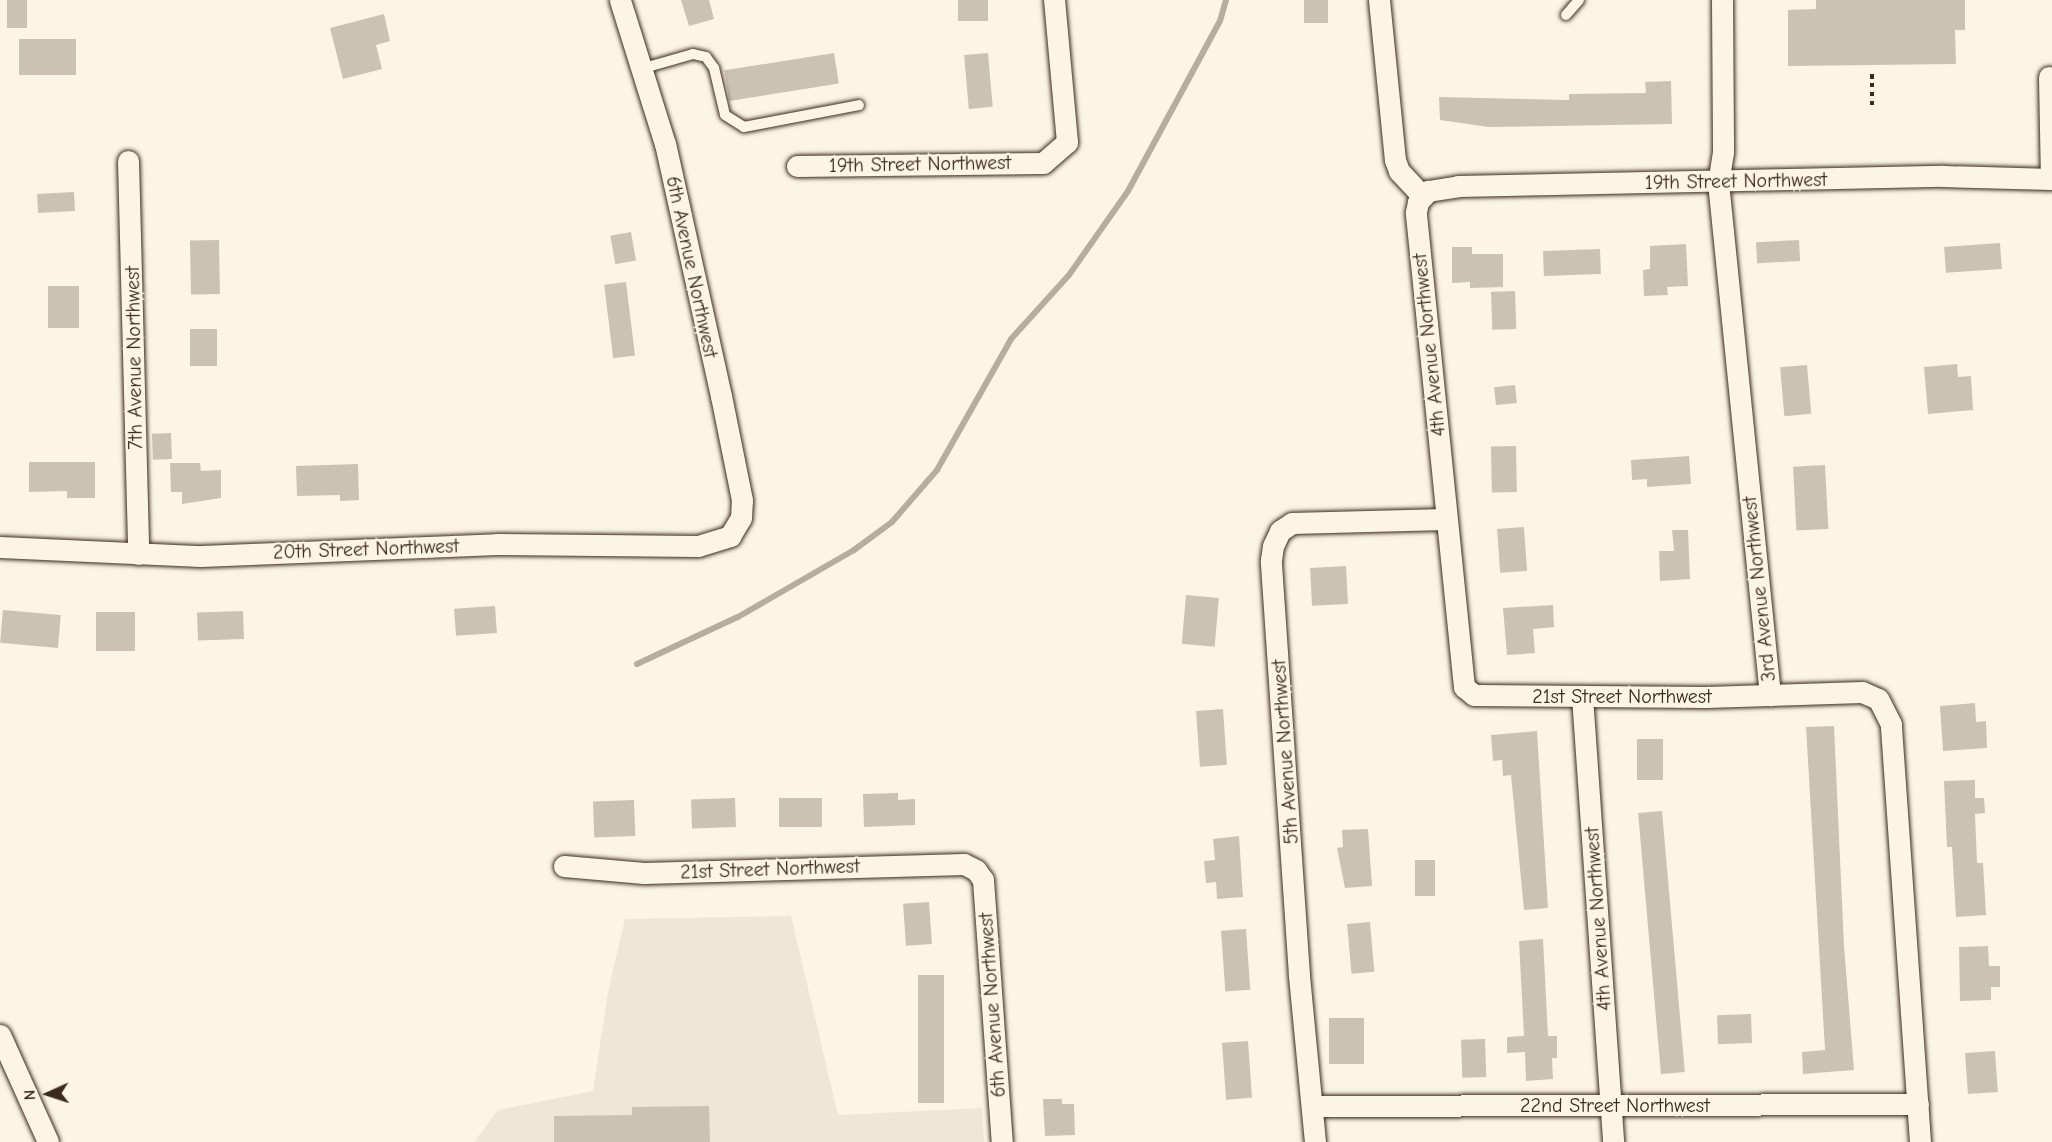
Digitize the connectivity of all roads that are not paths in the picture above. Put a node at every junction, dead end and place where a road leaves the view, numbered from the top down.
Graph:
1 (620, 0) edge
2 (1054, 0) edge
3 (1379, 0) edge
4 (1579, 0) edge
5 (1722, 0) edge
6 (1566, 15) dead end
7 (644, 68) junction
8 (2049, 77) dead end
9 (859, 105) dead end
10 (128, 161) dead end
11 (797, 166) dead end
12 (2051, 179) edge
13 (1718, 182) junction
14 (1422, 196) junction
15 (1445, 519) junction
16 (730, 536) joint
17 (0, 547) edge
18 (138, 554) junction
19 (1474, 695) joint
20 (1770, 695) junction
21 (1582, 696) junction
22 (564, 866) dead end
23 (975, 870) joint
24 (0, 1035) edge
25 (1918, 1104) junction
26 (1312, 1106) junction
27 (1611, 1106) junction
28 (48, 1142) edge
29 (1002, 1142) edge
30 (1315, 1142) edge
31 (1613, 1142) edge
32 (1920, 1142) edge

1 - 7 street, 6th Avenue Northwest
2 - 11 street, 19th Street Northwest
3 - 14 street
4 - 6 lane
5 - 13 street, 3rd Avenue Northwest
7 - 9 lane
7 - 16 street, 6th Avenue Northwest
8 - 12 street
10 - 18 street, 7th Avenue Northwest
12 - 13 street, 19th Street Northwest
13 - 14 street, 19th Street Northwest
13 - 20 street, 3rd Avenue Northwest
14 - 15 street, 4th Avenue Northwest
15 - 19 street, 4th Avenue Northwest
15 - 26 street, 5th Avenue Northwest
16 - 18 street, 20th Street Northwest
17 - 18 street, 20th Street Northwest
19 - 21 street, 21st Street Northwest
20 - 21 street, 21st Street Northwest
20 - 25 street, 3rd Avenue Northwest
21 - 27 street, 4th Avenue Northwest
22 - 23 street, 21st Street Northwest
23 - 29 street, 6th Avenue Northwest
24 - 28 street
25 - 27 street, 22nd Street Northwest
25 - 32 street, 3rd Avenue Northwest
26 - 27 street, 22nd Street Northwest
26 - 30 street, 5th Avenue Northwest
27 - 31 street, 4th Avenue Northwest

